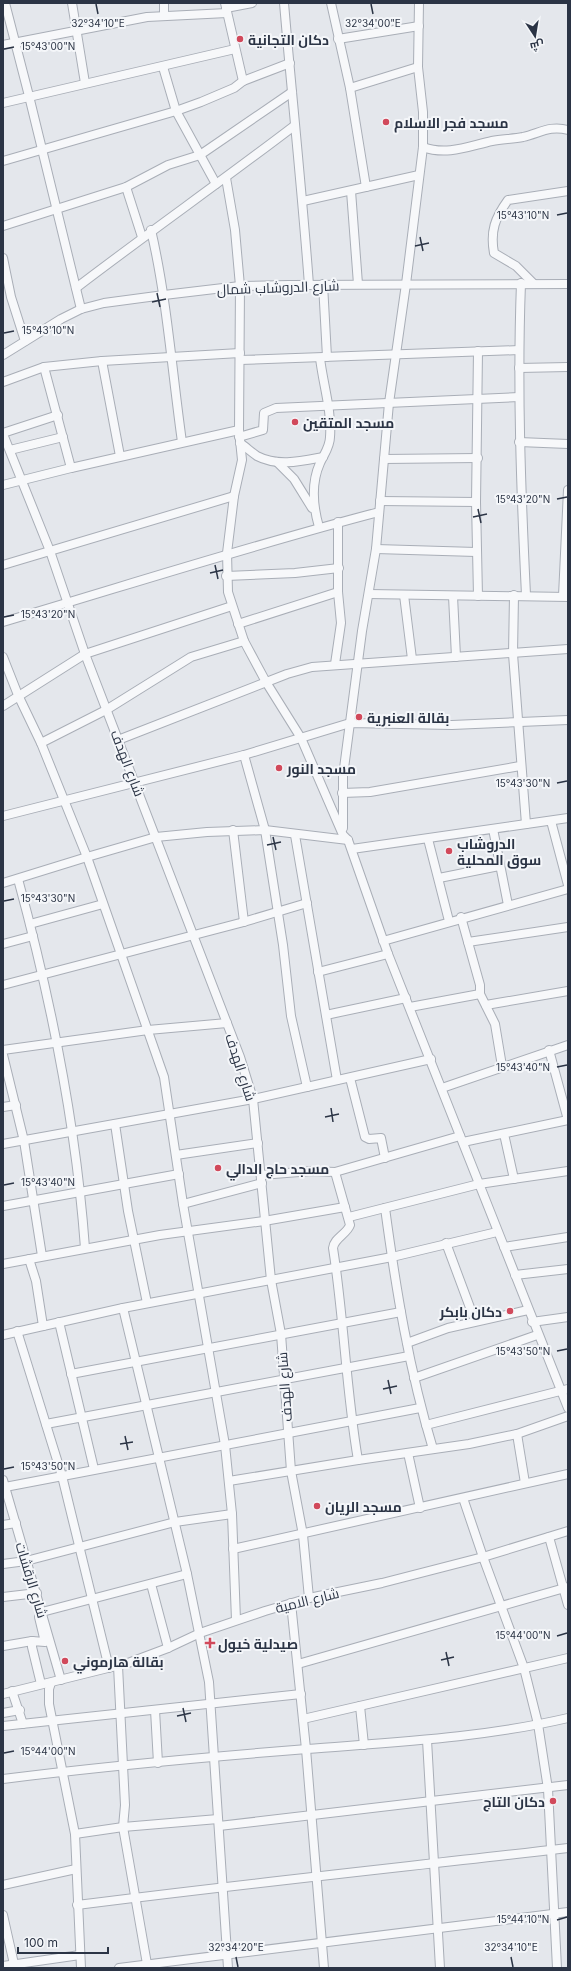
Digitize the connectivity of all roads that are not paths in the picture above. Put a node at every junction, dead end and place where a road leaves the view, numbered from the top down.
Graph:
1 (5, 3) edge
2 (72, 3) edge
3 (164, 3) edge
4 (252, 3) edge
5 (284, 3) edge
6 (331, 3) edge
7 (419, 3) edge
8 (226, 8) edge
9 (164, 16) junction
10 (418, 26) junction
11 (78, 30) junction
12 (338, 39) junction
13 (15, 42) junction
14 (3, 45) edge
15 (235, 50) junction
16 (290, 63) junction
17 (418, 67) junction
18 (163, 68) junction
19 (243, 81) junction
20 (84, 83) junction
21 (350, 88) junction
22 (292, 92) junction
23 (29, 96) junction
24 (3, 103) edge
25 (176, 111) junction
26 (294, 126) junction
27 (568, 130) edge
28 (423, 147) junction
29 (42, 150) junction
30 (200, 155) junction
31 (3, 161) edge
32 (419, 175) junction
33 (226, 178) junction
34 (216, 184) junction
35 (126, 187) junction
36 (366, 187) junction
37 (352, 191) junction
38 (568, 191) edge
39 (303, 201) junction
40 (57, 209) junction
41 (3, 226) edge
42 (151, 230) junction
43 (142, 237) junction
44 (3, 258) edge
45 (521, 283) junction
46 (533, 283) junction
47 (323, 284) junction
48 (358, 284) junction
49 (406, 284) junction
50 (568, 284) edge
51 (309, 285) junction
52 (240, 286) junction
53 (76, 288) junction
54 (164, 294) junction
55 (81, 309) junction
56 (25, 341) junction
57 (519, 350) junction
58 (478, 351) junction
59 (3, 355) edge
60 (395, 355) junction
61 (240, 357) junction
62 (170, 358) junction
63 (323, 358) junction
64 (102, 361) junction
65 (44, 367) junction
66 (568, 367) edge
67 (519, 368) junction
68 (3, 382) edge
69 (519, 397) junction
70 (477, 399) junction
71 (389, 403) junction
72 (328, 404) junction
73 (58, 414) junction
74 (3, 433) edge
75 (63, 437) junction
76 (239, 437) junction
77 (182, 442) junction
78 (519, 442) junction
79 (568, 444) edge
80 (10, 450) junction
81 (120, 456) junction
82 (323, 457) junction
83 (478, 458) junction
84 (384, 459) junction
85 (277, 462) junction
86 (71, 468) junction
87 (22, 480) junction
88 (3, 485) edge
89 (568, 490) edge
90 (234, 496) junction
91 (380, 501) junction
92 (476, 502) junction
93 (379, 512) junction
94 (315, 513) junction
95 (338, 522) junction
96 (319, 526) junction
97 (376, 549) junction
98 (50, 551) junction
99 (476, 552) junction
100 (227, 553) junction
101 (3, 565) edge
102 (339, 568) junction
103 (226, 576) junction
104 (338, 592) junction
105 (368, 594) junction
106 (404, 595) junction
107 (514, 595) junction
108 (526, 595) junction
109 (453, 596) junction
110 (478, 596) junction
111 (566, 596) edge
112 (68, 603) junction
113 (232, 606) junction
114 (3, 622) edge
115 (238, 624) junction
116 (244, 641) junction
117 (568, 649) edge
118 (85, 654) junction
119 (512, 654) junction
120 (3, 657) edge
121 (456, 657) junction
122 (412, 659) junction
123 (359, 663) junction
124 (335, 664) junction
125 (6, 672) edge
126 (266, 682) junction
127 (18, 695) junction
128 (3, 706) edge
129 (106, 710) junction
130 (568, 720) edge
131 (518, 722) junction
132 (350, 723) junction
133 (301, 738) junction
134 (118, 740) junction
135 (42, 743) junction
136 (244, 755) junction
137 (520, 766) junction
138 (135, 783) junction
139 (342, 793) junction
140 (63, 800) junction
141 (3, 816) edge
142 (568, 818) edge
143 (550, 821) junction
144 (526, 824) junction
145 (493, 829) junction
146 (233, 830) junction
147 (265, 830) junction
148 (295, 835) junction
149 (156, 837) junction
150 (346, 838) junction
151 (428, 839) junction
152 (352, 850) junction
153 (87, 857) junction
154 (499, 866) junction
155 (438, 878) junction
156 (18, 879) junction
157 (3, 883) edge
158 (568, 885) edge
159 (568, 889) edge
160 (306, 903) junction
161 (103, 904) junction
162 (508, 905) junction
163 (278, 912) junction
164 (461, 917) junction
165 (449, 921) junction
166 (244, 922) junction
167 (30, 924) junction
168 (568, 927) edge
169 (33, 936) junction
170 (193, 936) junction
171 (383, 940) junction
172 (468, 942) junction
173 (3, 944) edge
174 (388, 954) junction
175 (121, 955) junction
176 (318, 972) junction
177 (43, 975) junction
178 (3, 985) edge
179 (568, 991) edge
180 (480, 994) junction
181 (406, 998) junction
182 (486, 1005) junction
183 (410, 1008) junction
184 (326, 1015) junction
185 (227, 1023) junction
186 (148, 1030) junction
187 (57, 1041) junction
188 (568, 1044) edge
189 (3, 1050) edge
190 (549, 1050) junction
191 (3, 1055) edge
192 (431, 1059) junction
193 (502, 1066) junction
194 (350, 1078) junction
195 (337, 1080) junction
196 (307, 1087) junction
197 (442, 1088) junction
198 (253, 1099) junction
199 (16, 1105) junction
200 (3, 1107) edge
201 (170, 1114) junction
202 (568, 1120) edge
203 (115, 1124) junction
204 (72, 1131) junction
205 (504, 1134) junction
206 (462, 1139) junction
207 (24, 1141) junction
208 (258, 1142) junction
209 (3, 1144) edge
210 (176, 1154) junction
211 (385, 1158) junction
212 (568, 1171) edge
213 (335, 1172) junction
214 (179, 1174) junction
215 (262, 1179) junction
216 (514, 1179) junction
217 (125, 1184) junction
218 (479, 1184) junction
219 (81, 1193) junction
220 (35, 1201) junction
221 (183, 1204) junction
222 (3, 1206) edge
223 (345, 1207) junction
224 (385, 1208) junction
225 (349, 1217) junction
226 (264, 1221) junction
227 (188, 1230) junction
228 (497, 1232) junction
229 (568, 1237) edge
230 (133, 1239) junction
231 (446, 1243) junction
232 (504, 1247) junction
233 (85, 1248) junction
234 (42, 1256) junction
235 (392, 1257) junction
236 (29, 1259) junction
237 (3, 1264) edge
238 (336, 1268) junction
239 (568, 1269) edge
240 (515, 1275) junction
241 (271, 1280) junction
242 (198, 1293) junction
243 (147, 1303) junction
244 (122, 1308) junction
245 (528, 1310) junction
246 (401, 1312) junction
247 (568, 1317) edge
248 (475, 1321) junction
249 (59, 1322) junction
250 (532, 1322) junction
251 (343, 1323) junction
252 (43, 1326) junction
253 (16, 1332) junction
254 (281, 1334) junction
255 (3, 1335) edge
256 (537, 1335) junction
257 (407, 1343) junction
258 (208, 1347) junction
259 (409, 1356) junction
260 (136, 1362) junction
261 (347, 1368) junction
262 (71, 1374) junction
263 (414, 1378) junction
264 (284, 1379) junction
265 (565, 1390) edge
266 (217, 1393) junction
267 (147, 1405) junction
268 (420, 1408) junction
269 (568, 1408) edge
270 (568, 1416) edge
271 (82, 1418) junction
272 (352, 1422) junction
273 (46, 1424) junction
274 (426, 1425) junction
275 (288, 1433) junction
276 (517, 1434) junction
277 (225, 1445) junction
278 (433, 1449) junction
279 (408, 1453) junction
280 (159, 1456) junction
281 (358, 1460) junction
282 (94, 1469) junction
283 (292, 1471) junction
284 (568, 1474) edge
285 (62, 1476) junction
286 (229, 1481) junction
287 (525, 1483) junction
288 (4, 1484) edge
289 (463, 1498) junction
290 (420, 1508) junction
291 (232, 1514) junction
292 (175, 1522) junction
293 (16, 1523) junction
294 (3, 1525) edge
295 (568, 1531) edge
296 (303, 1535) junction
297 (549, 1537) junction
298 (80, 1547) junction
299 (233, 1549) junction
300 (483, 1557) junction
301 (26, 1561) junction
302 (3, 1564) edge
303 (187, 1574) junction
304 (151, 1584) junction
305 (565, 1588) edge
306 (34, 1593) junction
307 (3, 1597) edge
308 (310, 1598) junction
309 (93, 1600) junction
310 (291, 1603) junction
311 (568, 1605) edge
312 (501, 1607) junction
313 (42, 1612) junction
314 (236, 1620) junction
315 (200, 1632) junction
316 (32, 1641) junction
317 (3, 1646) edge
318 (168, 1648) junction
319 (568, 1658) edge
320 (298, 1664) junction
321 (118, 1666) junction
322 (109, 1668) junction
323 (524, 1668) junction
324 (61, 1680) junction
325 (50, 1682) junction
326 (41, 1684) junction
327 (12, 1691) junction
328 (3, 1694) edge
329 (301, 1694) junction
330 (210, 1703) junction
331 (360, 1706) junction
332 (20, 1710) junction
333 (155, 1710) junction
334 (3, 1713) edge
335 (122, 1714) junction
336 (568, 1718) edge
337 (303, 1719) junction
338 (53, 1721) junction
339 (23, 1724) junction
340 (538, 1724) junction
341 (3, 1726) edge
342 (427, 1740) junction
343 (364, 1745) junction
344 (306, 1749) junction
345 (214, 1758) junction
346 (158, 1764) junction
347 (123, 1767) junction
348 (64, 1771) junction
349 (3, 1780) edge
350 (568, 1785) edge
351 (548, 1789) junction
352 (430, 1800) junction
353 (312, 1814) junction
354 (218, 1823) junction
355 (123, 1827) junction
356 (76, 1834) junction
357 (568, 1848) edge
358 (550, 1850) junction
359 (434, 1864) junction
360 (76, 1869) junction
361 (318, 1876) junction
362 (3, 1885) edge
363 (221, 1886) junction
364 (136, 1897) junction
365 (77, 1905) junction
366 (568, 1912) edge
367 (554, 1913) junction
368 (3, 1915) edge
369 (438, 1927) junction
370 (322, 1942) junction
371 (227, 1954) junction
372 (80, 1955) junction
373 (14, 1964) junction
374 (147, 1964) junction
375 (3, 1966) edge
376 (81, 1968) edge
377 (119, 1968) edge
378 (228, 1968) edge
379 (324, 1968) edge
380 (440, 1968) edge
381 (557, 1968) edge

1 - 13 street
2 - 11 street
3 - 9 street
4 - 8 street
5 - 16 street
6 - 12 street
7 - 10 street
8 - 9 street
8 - 15 street
9 - 11 street
10 - 12 street
10 - 17 street
11 - 13 street
11 - 20 street
12 - 21 street
13 - 14 street
13 - 23 street
15 - 18 street
15 - 19 street
16 - 19 street
16 - 22 street
17 - 21 street
17 - 28 street
18 - 20 street
18 - 25 street
19 - 25 street
20 - 23 street
21 - 36 street
22 - 26 street
22 - 30 street
23 - 24 street
23 - 29 street
25 - 29 street
25 - 30 street
26 - 33 street
26 - 39 street
27 - 28 street
28 - 32 street
29 - 31 street
29 - 40 street
30 - 34 street
30 - 35 street
32 - 36 street
32 - 49 street
33 - 34 street
33 - 52 street
34 - 42 street
35 - 40 street
35 - 43 street
36 - 37 street
37 - 39 street
37 - 48 street
38 - 46 street
39 - 51 street
40 - 41 street
40 - 53 street
42 - 43 street
42 - 54 street
43 - 53 street
44 - 56 street
45 - 46 street, شارع الدروشاب شمال
45 - 49 street, شارع الدروشاب شمال
45 - 57 street
46 - 50 street, شارع الدروشاب شمال
47 - 48 street, شارع الدروشاب شمال
47 - 51 street, شارع الدروشاب شمال
47 - 63 street
48 - 49 street, شارع الدروشاب شمال
49 - 60 street
51 - 52 street, شارع الدروشاب شمال
52 - 54 street, شارع الدروشاب شمال
52 - 61 street
53 - 55 street
54 - 55 street, شارع الدروشاب شمال
54 - 62 street
55 - 56 street, شارع الدروشاب شمال
56 - 59 street, شارع الدروشاب شمال
57 - 58 street
57 - 67 street
58 - 60 street
58 - 70 street
60 - 63 street
60 - 71 street
61 - 62 street
61 - 63 street
61 - 76 street
62 - 64 street
62 - 77 street
63 - 72 street
64 - 65 street
64 - 81 street
65 - 68 street
65 - 73 street
66 - 67 street
67 - 69 street
69 - 70 street
69 - 78 street
70 - 71 street
70 - 83 street
71 - 72 street
71 - 84 street
72 - 76 street
72 - 82 street
73 - 74 street
73 - 75 street
74 - 80 street, شارع الهدف
75 - 80 street
75 - 86 street
76 - 77 street
76 - 85 street
76 - 90 street
77 - 81 street
78 - 79 street
78 - 108 street
80 - 87 street, شارع الهدف
81 - 86 street
82 - 85 street
82 - 94 street
83 - 84 street
83 - 92 street
84 - 91 street
85 - 94 street
86 - 87 street
87 - 88 street
87 - 98 street, شارع الهدف
89 - 111 street
90 - 98 street
90 - 100 street
91 - 92 street
91 - 93 street
92 - 99 street
93 - 95 street
93 - 97 street
94 - 96 street
95 - 96 street
95 - 102 street
96 - 100 street
97 - 99 street
97 - 105 street
98 - 101 street
98 - 112 street, شارع الهدف
99 - 110 street
100 - 103 street
100 - 112 street
102 - 103 street
102 - 104 street
103 - 113 street
104 - 115 street
104 - 124 street
105 - 106 street
105 - 123 street
106 - 109 street
106 - 122 street
107 - 108 street
107 - 110 street
107 - 119 street
108 - 111 street
109 - 110 street
109 - 121 street
112 - 114 street
112 - 118 street, شارع الهدف
113 - 115 street
113 - 118 street
115 - 116 street
116 - 126 street
116 - 129 street
117 - 119 street
118 - 127 street
118 - 129 street, شارع الهدف
119 - 121 street
119 - 131 street
120 - 125 street
121 - 122 street
122 - 123 street
123 - 124 street
123 - 132 street
124 - 126 street
125 - 127 street
126 - 133 street
126 - 134 street
127 - 128 street
127 - 135 street
129 - 134 street, شارع الهدف
129 - 135 street
130 - 131 street
131 - 132 street
131 - 137 street
132 - 133 street
132 - 139 street
133 - 136 street
133 - 150 street
134 - 138 street, شارع الهدف
135 - 140 street
136 - 138 street
136 - 147 street
137 - 139 street
137 - 144 street
138 - 140 street
138 - 149 street, شارع الهدف
139 - 150 street
140 - 141 street
140 - 153 street
142 - 143 street
143 - 144 street
143 - 158 street
144 - 145 street
145 - 151 street
145 - 154 street
146 - 147 street
146 - 149 street
146 - 166 street
147 - 148 street
147 - 163 street
148 - 150 street
148 - 160 street
149 - 153 street
149 - 170 street, شارع الهدف
150 - 152 street
151 - 152 street
151 - 155 street
152 - 171 street
153 - 156 street
153 - 161 street
154 - 155 street
154 - 162 street
155 - 165 street
156 - 157 street
156 - 167 street
159 - 162 street
160 - 163 street
160 - 176 street
161 - 167 street
161 - 175 street
162 - 164 street
163 - 166 street
163 - 196 street
164 - 165 street
164 - 172 street
165 - 171 street
166 - 170 street
167 - 169 street
168 - 172 street
169 - 173 street
169 - 177 street
170 - 175 street
170 - 185 street, شارع الهدف
171 - 174 street
172 - 180 street
174 - 176 street
174 - 181 street
175 - 177 street
175 - 186 street
176 - 184 street
177 - 178 street
177 - 187 street
179 - 182 street
180 - 182 street
180 - 183 street
181 - 183 street
181 - 184 street
182 - 193 street
183 - 192 street
184 - 195 street
185 - 186 street
185 - 198 street, شارع الهدف
186 - 187 street
186 - 201 street
187 - 189 street
187 - 204 street
188 - 190 street
190 - 193 street
190 - 202 street
191 - 199 street
192 - 194 street
192 - 197 street
193 - 197 street
194 - 195 street
194 - 211 street
195 - 196 street
196 - 198 street
197 - 206 street
198 - 201 street
198 - 208 street, شارع الهدف
199 - 200 street
199 - 207 street
201 - 203 street
201 - 210 street
202 - 205 street
203 - 204 street
203 - 217 street
204 - 207 street
204 - 219 street
205 - 206 street
205 - 216 street
206 - 211 street
206 - 218 street
207 - 209 street
207 - 220 street
208 - 210 street
208 - 215 street, شارع الهدف
210 - 214 street
211 - 213 street
212 - 216 street
213 - 215 street
213 - 223 street
214 - 217 street
214 - 221 street
215 - 221 street
215 - 226 street, شارع الهدف
216 - 218 street
217 - 219 street
217 - 230 street
218 - 224 street
218 - 228 street
219 - 220 street
219 - 233 street
220 - 222 street
220 - 234 street
221 - 227 street
223 - 225 street
223 - 226 street
224 - 225 street
224 - 235 street
225 - 238 street
226 - 227 street
226 - 241 street, شارع الهدف
227 - 230 street
227 - 242 street
228 - 231 street
228 - 232 street
229 - 232 street
230 - 233 street
230 - 243 street
231 - 235 street
231 - 248 street
232 - 240 street
233 - 234 street
234 - 236 street
235 - 238 street
235 - 246 street
236 - 237 street
236 - 252 street
238 - 241 street
238 - 251 street
239 - 240 street
240 - 245 street
241 - 242 street
241 - 254 street, شارع الهدف
242 - 243 street
242 - 258 street
243 - 244 street
244 - 249 street
244 - 260 street
245 - 248 street
245 - 250 street
246 - 251 street
246 - 257 street
247 - 250 street
248 - 257 street
249 - 252 street
249 - 262 street
250 - 256 street
251 - 254 street
251 - 261 street
252 - 253 street
253 - 255 street
253 - 273 street
254 - 258 street
254 - 264 street, شارع الهدف
256 - 263 street
256 - 265 street
257 - 259 street
258 - 260 street
258 - 266 street
259 - 261 street
259 - 263 street
260 - 262 street
260 - 267 street
261 - 264 street
261 - 272 street
262 - 271 street
263 - 268 street
264 - 266 street
264 - 275 street, شارع الهدف
265 - 269 street
265 - 274 street
266 - 267 street
266 - 277 street
267 - 271 street
267 - 280 street
268 - 272 street
268 - 274 street
270 - 276 street
271 - 273 street
271 - 282 street
272 - 275 street
272 - 281 street
273 - 285 street
274 - 278 street
275 - 277 street
275 - 283 street, شارع الهدف
276 - 278 street
276 - 287 street
277 - 280 street
277 - 286 street
278 - 279 street
279 - 281 street
279 - 290 street
280 - 282 street
280 - 292 street
281 - 283 street
282 - 285 street
283 - 286 street
283 - 296 street, شارع الهدف
284 - 287 street
285 - 288 street
285 - 298 street
286 - 291 street
287 - 289 street
288 - 293 street, شارع الرقشات
289 - 290 street
289 - 300 street
290 - 296 street
291 - 292 street
291 - 299 street
292 - 298 street
292 - 303 street
293 - 294 street
293 - 301 street, شارع الرقشات
295 - 297 street, شارع الامية
296 - 299 street
296 - 308 street, شارع الهدف
297 - 300 street, شارع الامية
297 - 305 street
298 - 301 street
298 - 309 street
299 - 314 street
300 - 308 street, شارع الامية
300 - 312 street
301 - 302 street
301 - 306 street, شارع الرقشات
303 - 304 street
303 - 315 street
304 - 309 street
304 - 318 street
305 - 311 street
305 - 312 street
306 - 307 street
306 - 313 street, شارع الرقشات
306 - 316 street
308 - 310 street, شارع الامية
309 - 313 street
309 - 322 street
310 - 314 street, شارع الامية
310 - 320 street
312 - 320 street
312 - 323 street
313 - 324 street, شارع الرقشات
314 - 315 street, شارع الامية
315 - 318 street, شارع الامية
315 - 330 street
316 - 317 street
316 - 326 street
318 - 321 street, شارع الامية
319 - 323 street
320 - 329 street
321 - 322 street, شارع الامية
321 - 335 street
322 - 324 street, شارع الامية
323 - 331 street
323 - 340 street
324 - 325 street, شارع الامية
325 - 326 street, شارع الامية
325 - 338 street
326 - 327 street, شارع الامية
327 - 328 street, شارع الامية
327 - 332 street
329 - 330 street
329 - 337 street
330 - 333 street
330 - 345 street
331 - 337 street
331 - 343 street
332 - 334 street
332 - 339 street
333 - 335 street
333 - 346 street
335 - 338 street
335 - 347 street
336 - 340 street
337 - 344 street
338 - 339 street
338 - 348 street
339 - 341 street
340 - 342 street
340 - 351 street
342 - 343 street
342 - 352 street
343 - 344 street
344 - 345 street
344 - 353 street
345 - 346 street
345 - 354 street
346 - 347 street
347 - 348 street
347 - 355 street
348 - 349 street
348 - 356 street
350 - 351 street
351 - 352 street
351 - 358 street
352 - 353 street
352 - 359 street
353 - 354 street
353 - 361 street
354 - 355 street
354 - 363 street
355 - 356 street
355 - 364 street
356 - 360 street
357 - 358 street
358 - 359 street
358 - 367 street
359 - 361 street
359 - 369 street
360 - 362 street
360 - 365 street
361 - 363 street
361 - 370 street
363 - 364 street
363 - 371 street
364 - 365 street
364 - 374 street
365 - 372 street
366 - 367 street
367 - 369 street
367 - 381 street
368 - 373 street
369 - 370 street
369 - 380 street
370 - 371 street
370 - 379 street
371 - 374 street
371 - 378 street
372 - 373 street
372 - 376 street
373 - 375 street
374 - 377 street

